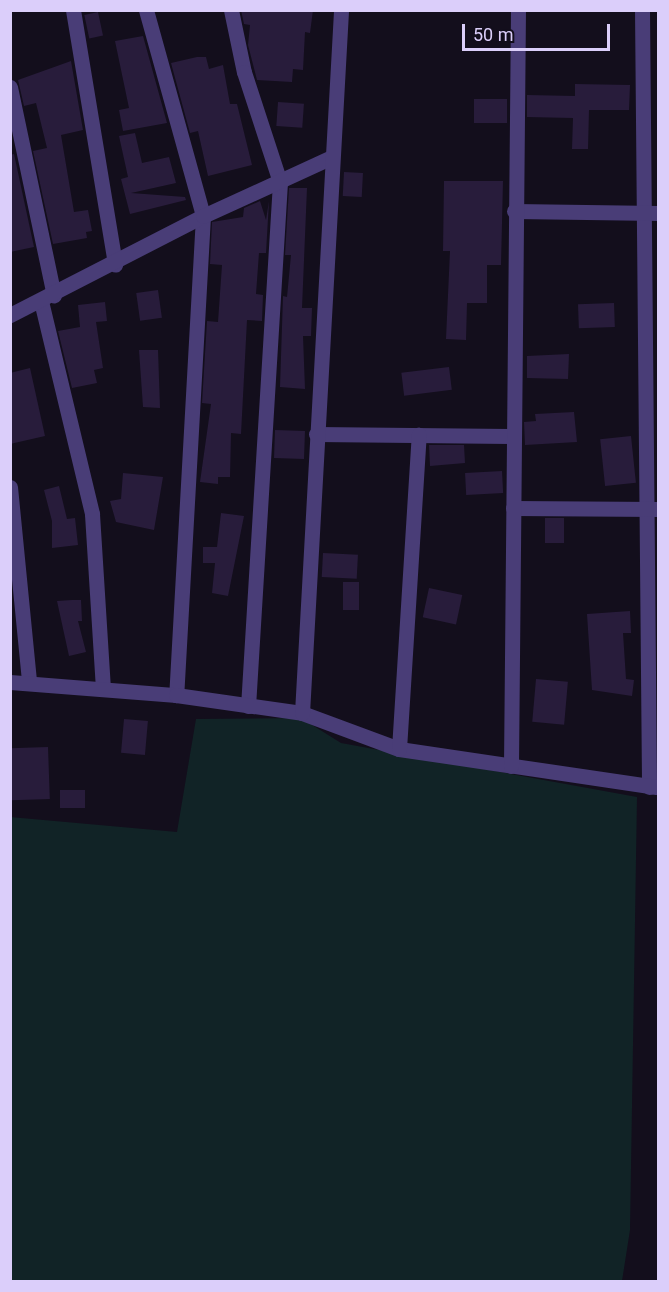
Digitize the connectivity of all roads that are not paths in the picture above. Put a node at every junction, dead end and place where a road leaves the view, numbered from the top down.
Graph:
1 (73, 10) edge
2 (146, 10) edge
3 (231, 10) edge
4 (340, 10) edge
5 (518, 10) edge
6 (642, 10) edge
7 (10, 87) edge
8 (332, 157) junction
9 (280, 182) junction
10 (514, 211) junction
11 (651, 213) edge
12 (203, 216) junction
13 (115, 265) junction
14 (48, 298) junction
15 (10, 315) edge
16 (316, 434) junction
17 (419, 435) junction
18 (513, 436) junction
19 (10, 487) edge
20 (513, 508) junction
21 (653, 509) edge
22 (10, 682) edge
23 (29, 682) junction
24 (103, 688) junction
25 (176, 695) junction
26 (248, 706) junction
27 (302, 713) junction
28 (399, 749) junction
29 (511, 766) junction
30 (654, 787) edge

1 - 13 street
2 - 12 street
3 - 9 street
4 - 8 street
5 - 10 street
6 - 11 street
7 - 14 street
8 - 9 street
8 - 16 street
9 - 12 street
9 - 26 street
10 - 11 street
10 - 18 street
11 - 21 street
12 - 13 street
12 - 25 street
13 - 14 street
14 - 15 street
14 - 24 street
16 - 17 street
16 - 27 street
17 - 18 street
17 - 28 street
18 - 20 street
19 - 23 street
20 - 21 street
20 - 29 street
21 - 30 street
22 - 23 street
23 - 24 street
24 - 25 street
25 - 26 street
26 - 27 street
27 - 28 street
28 - 29 street
29 - 30 street

